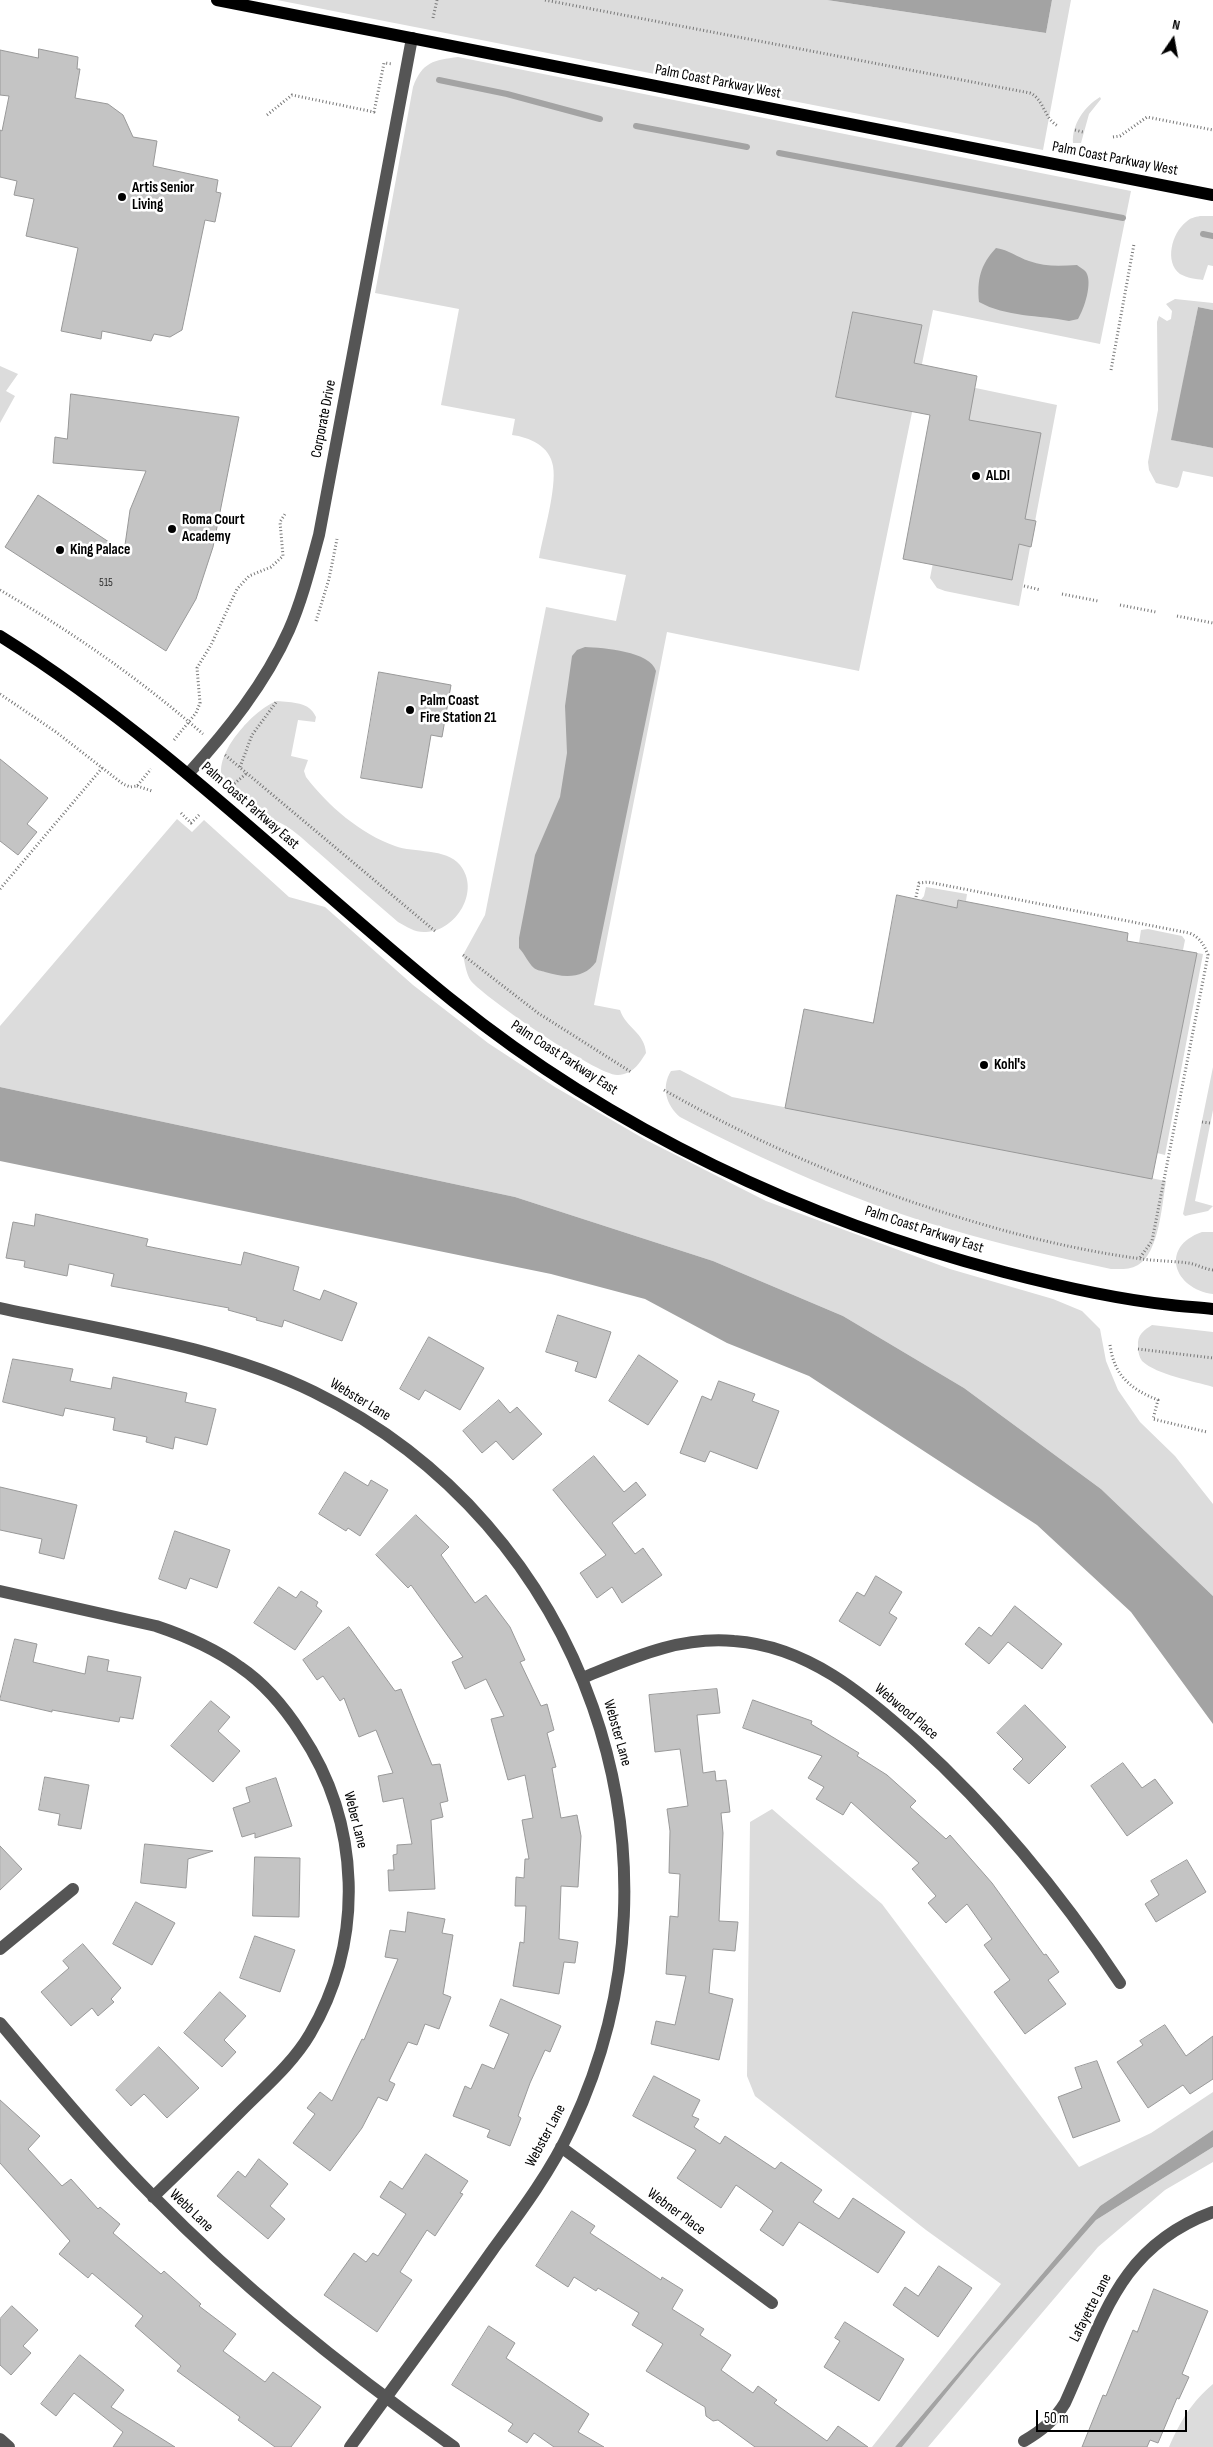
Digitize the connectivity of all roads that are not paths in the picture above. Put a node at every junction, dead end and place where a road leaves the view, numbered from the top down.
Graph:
1 (217, 0) edge
2 (412, 38) junction
3 (1213, 195) edge
4 (0, 636) edge
5 (188, 774) junction
6 (0, 1308) edge
7 (1213, 1309) edge
8 (0, 1591) edge
9 (582, 1678) junction
10 (73, 1889) dead end
11 (0, 1949) edge
12 (1120, 1983) dead end
13 (0, 2022) edge
14 (562, 2147) junction
15 (153, 2197) junction
16 (1213, 2212) edge
17 (772, 2303) dead end
18 (385, 2398) junction
19 (0, 2439) edge
20 (1024, 2441) dead end
21 (9, 2447) edge
22 (350, 2447) edge
23 (454, 2447) edge

1 - 2 main road, Palm Coast Parkway West
2 - 3 main road, Palm Coast Parkway West
2 - 5 street, Corporate Drive
4 - 5 main road, Palm Coast Parkway East
5 - 7 main road, Palm Coast Parkway East
6 - 9 street, Webster Lane
8 - 15 street, Weber Lane
9 - 12 street, Webwood Place
9 - 14 street, Webster Lane
10 - 11 street
13 - 15 street, Webb Lane
14 - 17 street, Webner Place
14 - 18 street, Webster Lane
15 - 18 street, Webb Lane
16 - 20 street, Lafayette Lane
18 - 22 street, Webster Lane
18 - 23 street, Webb Lane
19 - 21 street

